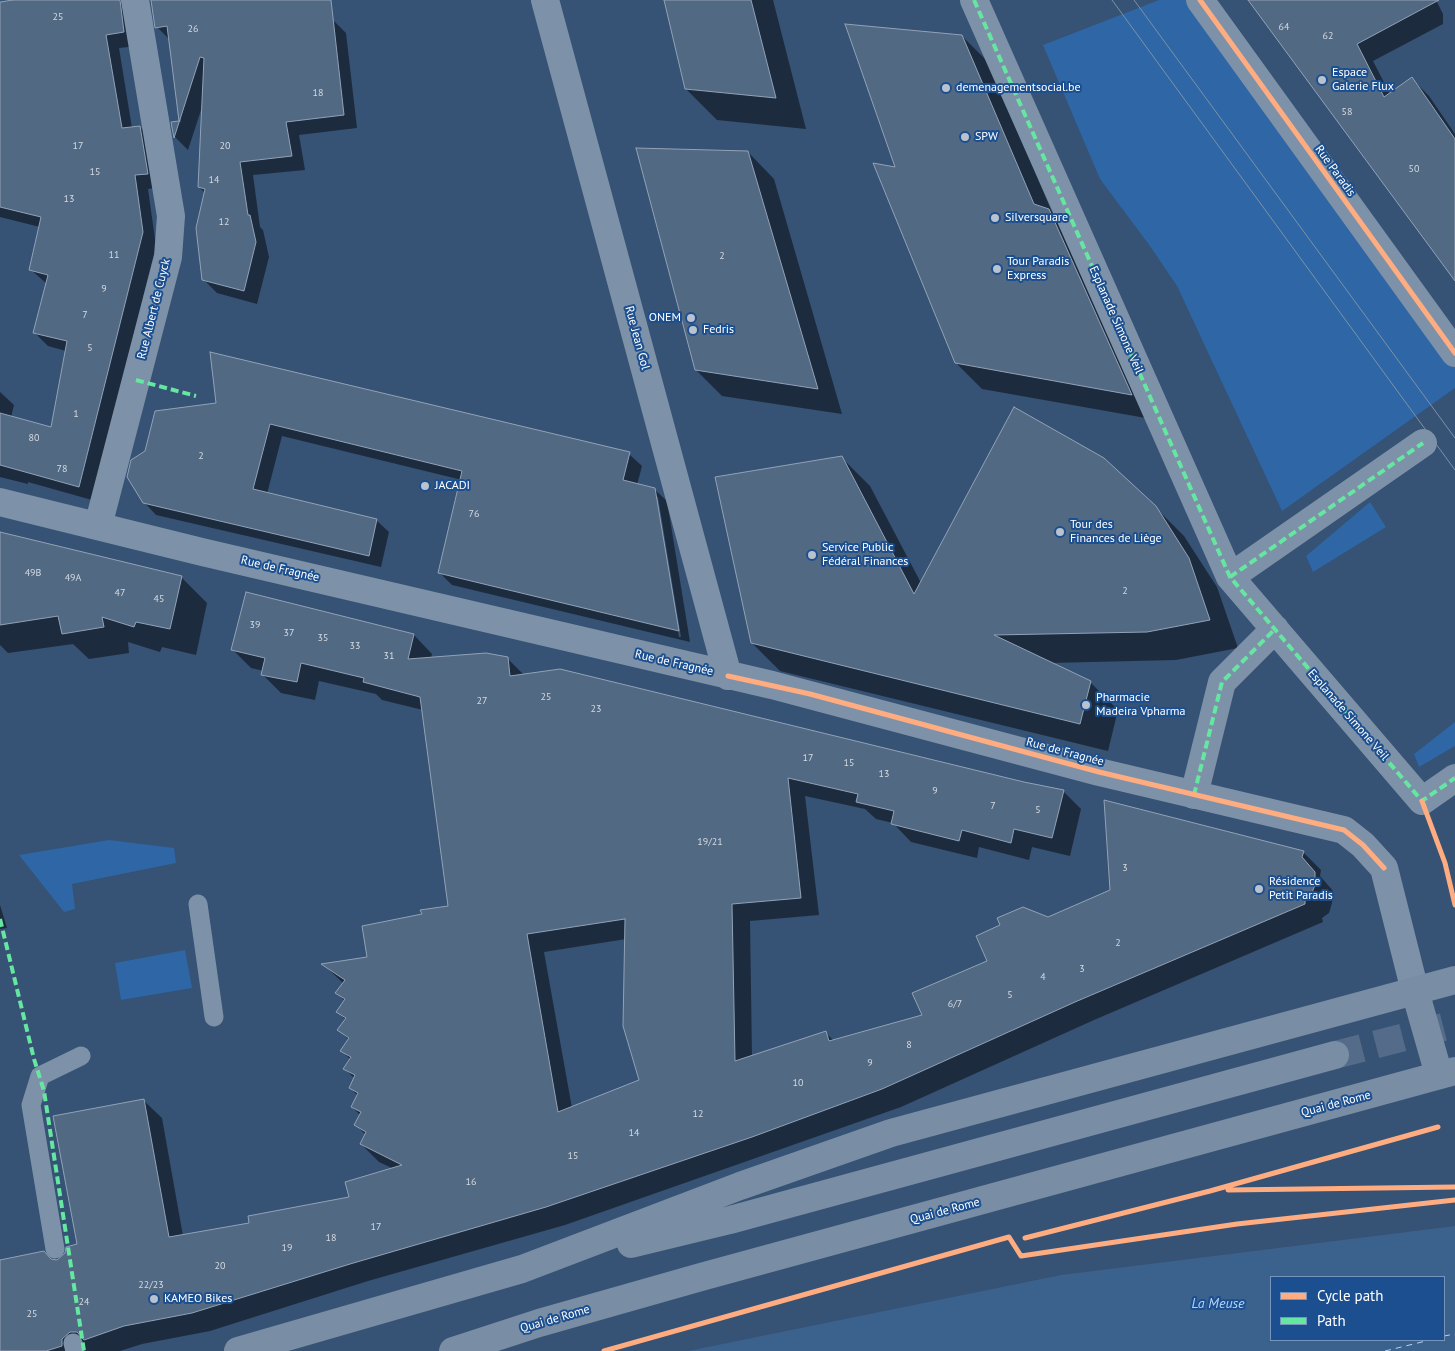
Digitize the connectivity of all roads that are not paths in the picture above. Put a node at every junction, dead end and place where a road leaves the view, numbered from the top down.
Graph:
1 (135, 0) edge
2 (545, 0) edge
3 (974, 0) edge
4 (1200, 0) edge
5 (1455, 353) edge
6 (1423, 444) dead end
7 (0, 502) edge
8 (98, 526) junction
9 (1230, 577) junction
10 (1275, 629) junction
11 (728, 676) junction
12 (1455, 778) edge
13 (1194, 795) junction
14 (198, 904) dead end
15 (1455, 980) edge
16 (1415, 991) junction
17 (214, 1017) dead end
18 (81, 1056) dead end
19 (1335, 1056) tunnel mouth
20 (1447, 1073) edge
21 (55, 1249) dead end
22 (522, 1270) junction
23 (238, 1351) edge
24 (453, 1351) edge

1 - 8 street, Rue Albert de Cuyck
2 - 11 street, Rue Jean Gol
3 - 9 street, Esplanade Simone Veil
4 - 5 street, Rue Paradis
6 - 9 street
7 - 8 street, Rue de Fragnée
8 - 11 street, Rue de Fragnée
9 - 10 street, Esplanade Simone Veil
10 - 12 street, Esplanade Simone Veil
10 - 13 street
11 - 13 street, Rue de Fragnée
13 - 16 street, Rue de Fragnée
14 - 17 lane
15 - 16 main road
16 - 20 main road
16 - 22 main road
18 - 21 lane
19 - 22 main road
20 - 24 main road, Quai de Rome
22 - 23 main road

